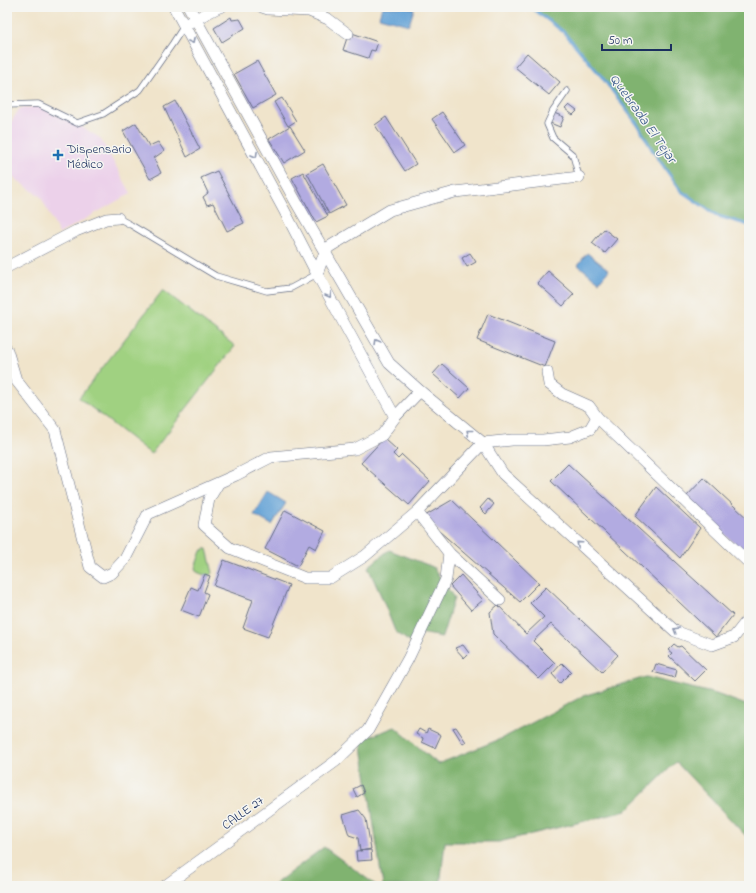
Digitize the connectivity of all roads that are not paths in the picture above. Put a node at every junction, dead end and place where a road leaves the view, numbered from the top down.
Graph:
1 (174, 7) edge
2 (189, 7) edge
3 (221, 7) edge
4 (262, 7) edge
5 (195, 19) junction
6 (184, 26) junction
7 (348, 34) dead end
8 (567, 92) dead end
9 (7, 105) edge
10 (579, 176) joint
11 (296, 202) junction
12 (284, 210) junction
13 (118, 218) joint
14 (325, 252) junction
15 (7, 267) edge
16 (317, 274) junction
17 (7, 350) edge
18 (547, 372) dead end
19 (420, 391) junction
20 (395, 417) junction
21 (597, 417) junction
22 (483, 443) junction
23 (218, 484) junction
24 (417, 512) junction
25 (449, 553) junction
26 (749, 563) edge
27 (500, 600) dead end
28 (749, 618) edge
29 (165, 886) edge

1 - 6 street
2 - 5 street
3 - 5 street
4 - 7 street
5 - 6 street
5 - 11 street
6 - 9 lane
6 -> 12 street
8 - 10 lane
10 - 14 street
11 - 12 street
11 - 14 street
12 - 16 street
13 - 15 street
13 - 16 lane
14 - 16 street
19 -> 14 street
16 -> 20 street
17 - 23 street
18 - 21 street
19 - 20 street
22 -> 19 street
20 - 23 street
21 - 22 street
21 - 26 street
22 - 24 street
28 -> 22 street
23 - 24 street
24 - 25 street
25 - 27 street
25 - 29 street, CALLE 27

